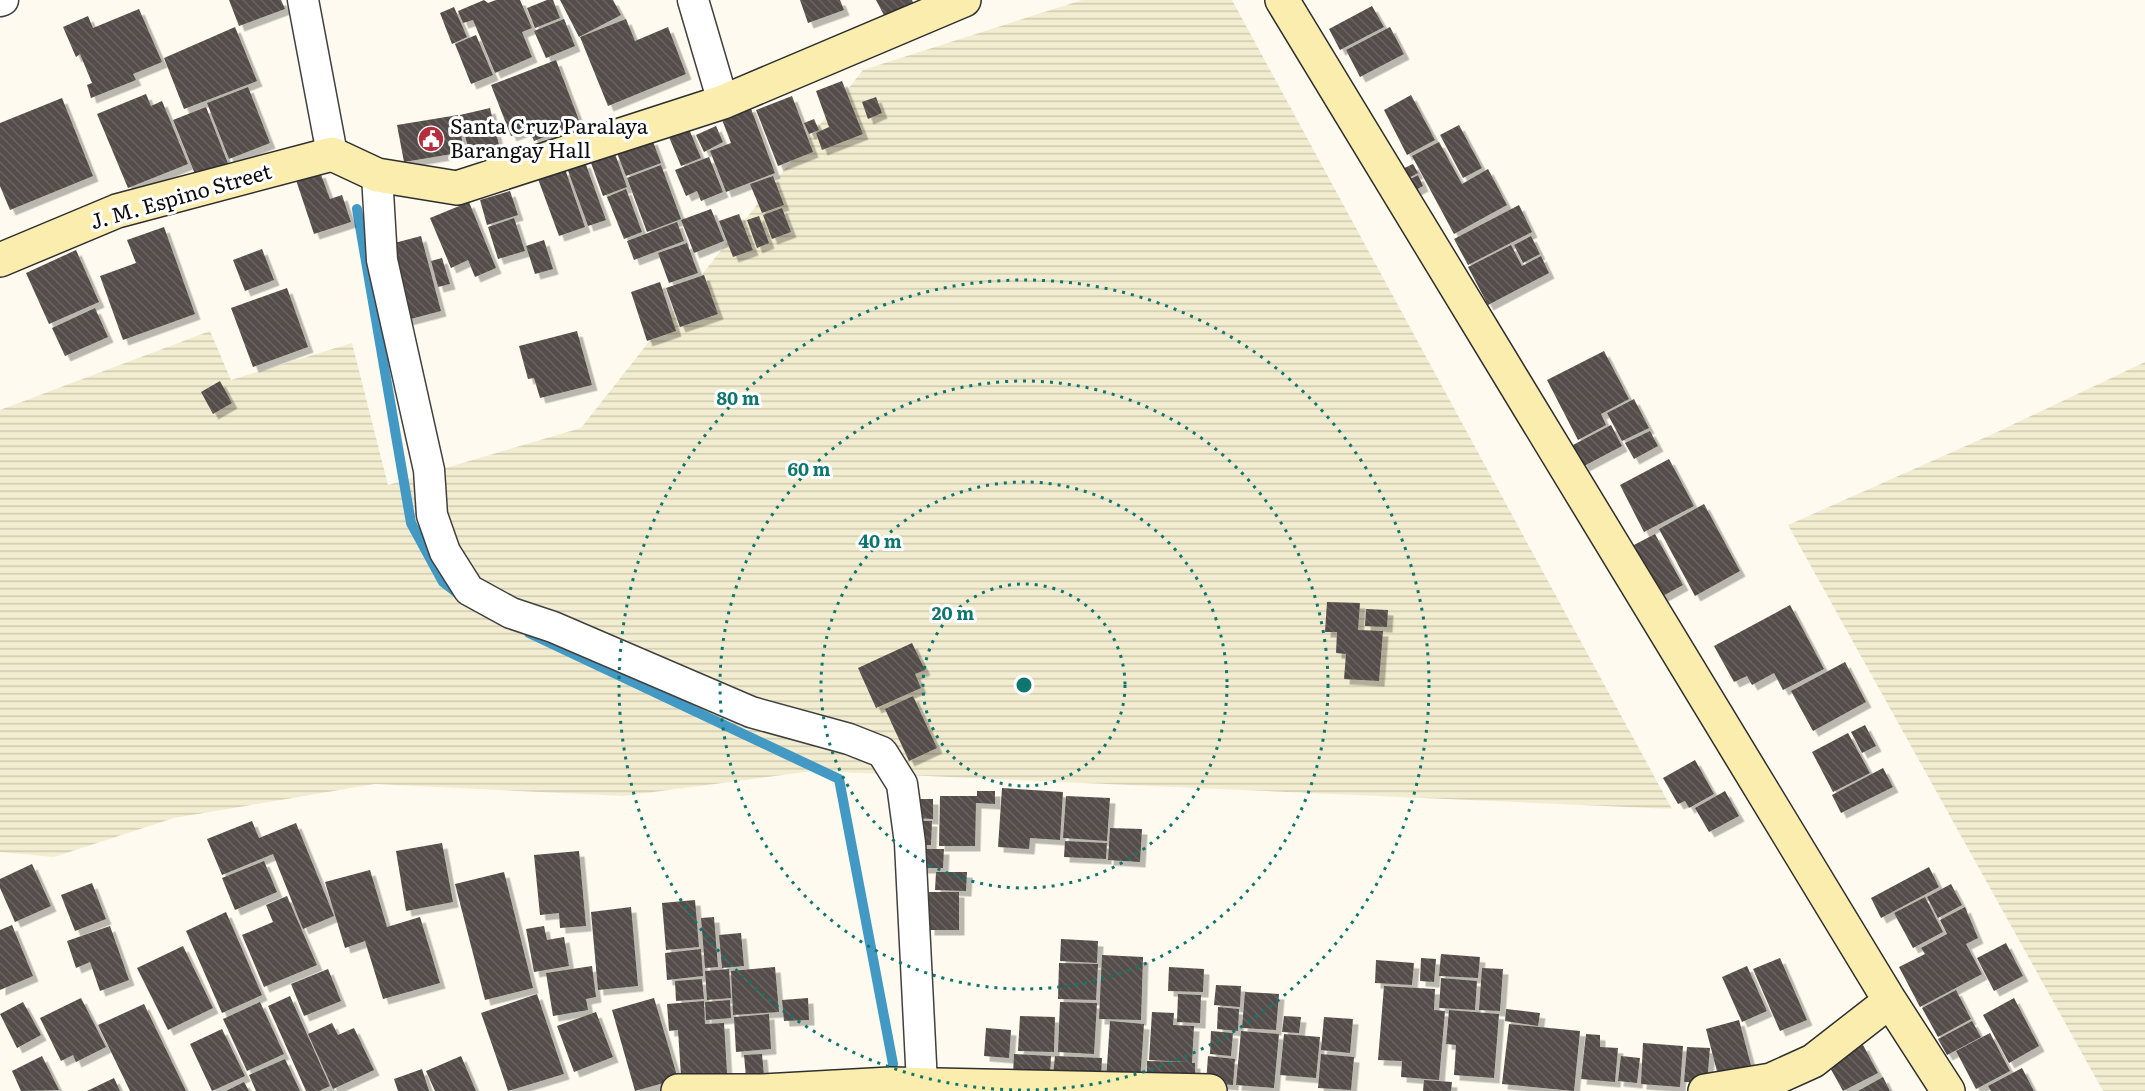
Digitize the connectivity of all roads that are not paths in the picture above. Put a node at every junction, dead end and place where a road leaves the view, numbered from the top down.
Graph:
1 (303, 0) edge
2 (693, 0) edge
3 (964, 0) edge
4 (1282, 0) edge
5 (723, 102) junction
6 (332, 154) junction
7 (377, 175) junction
8 (0, 260) edge
9 (1890, 1001) junction
10 (922, 1084) junction
11 (960, 1089) edge
12 (678, 1091) edge
13 (762, 1091) edge
14 (1210, 1091) edge
15 (1705, 1091) edge
16 (1948, 1091) edge

1 - 6 street
2 - 5 street
3 - 5 main road
4 - 9 main road
5 - 7 main road
6 - 7 main road
6 - 8 main road, J. M. Espino Street
7 - 10 street
9 - 15 main road
9 - 16 main road
10 - 11 main road
10 - 13 main road
11 - 14 main road
12 - 13 main road

